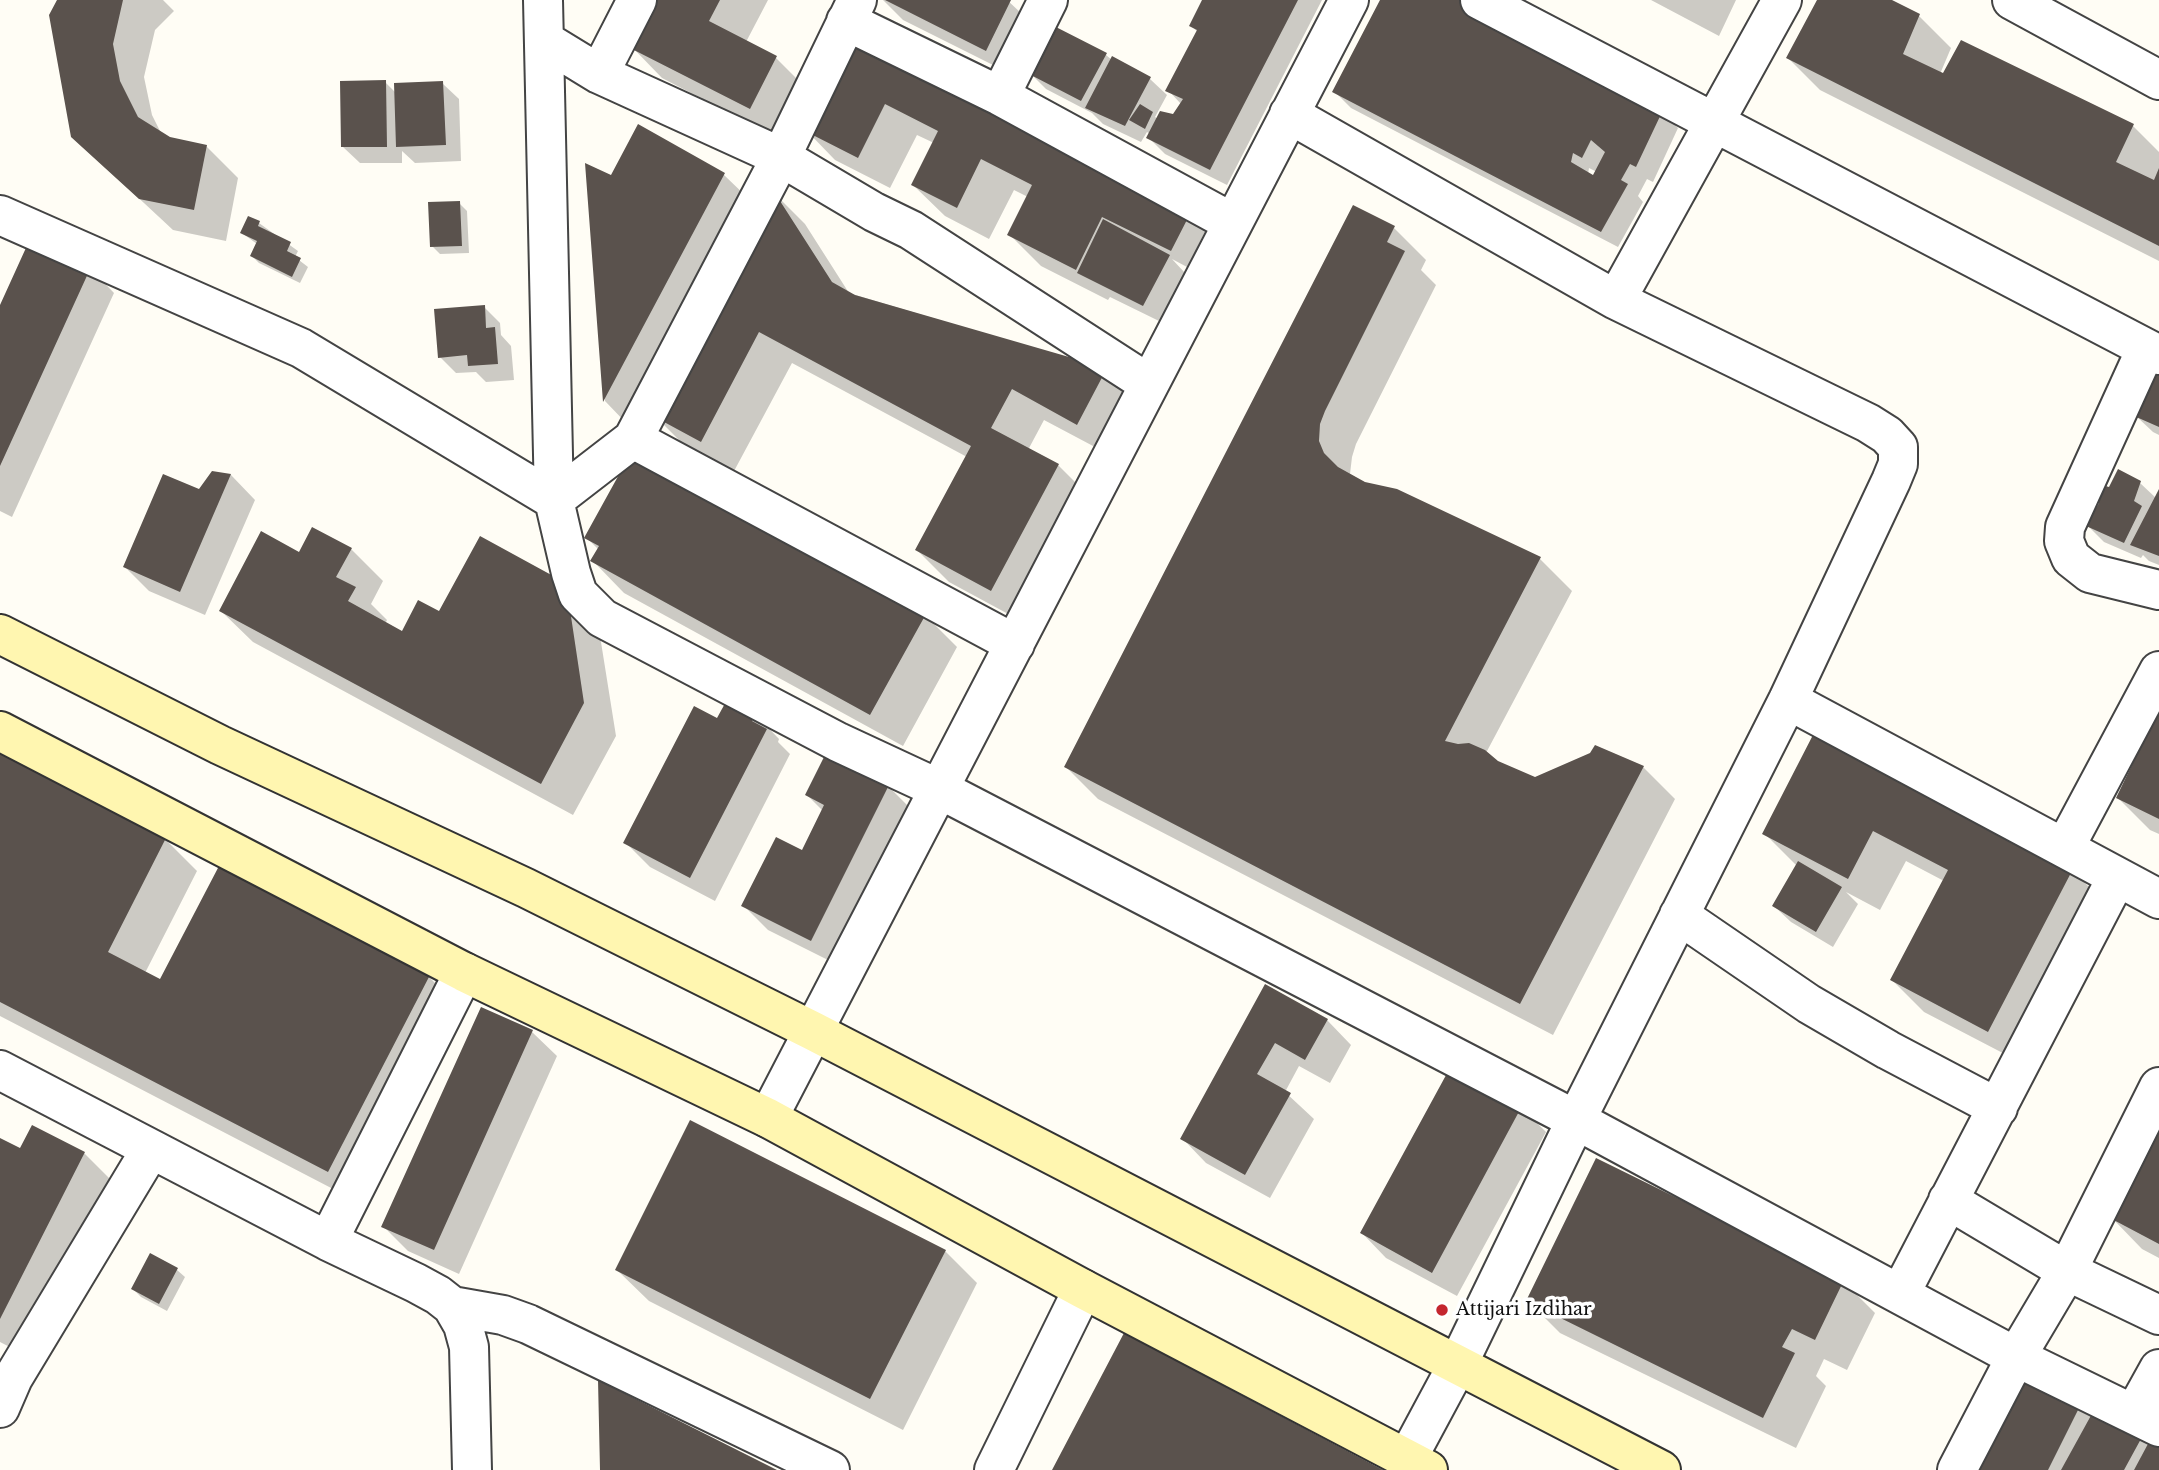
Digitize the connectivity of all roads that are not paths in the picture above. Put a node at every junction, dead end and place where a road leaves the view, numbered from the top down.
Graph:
1 (543, 0) edge
2 (637, 0) edge
3 (1048, 0) edge
4 (1349, 0) edge
5 (1480, 0) edge
6 (1782, 0) edge
7 (2011, 0) edge
8 (852, 11) edge
9 (545, 41) junction
10 (599, 74) junction
11 (2159, 80) edge
12 (1000, 96) junction
13 (1289, 114) junction
14 (1714, 123) junction
15 (781, 157) junction
16 (0, 215) edge
17 (1233, 223) junction
18 (1616, 300) junction
19 (2153, 352) edge
20 (1149, 384) junction
21 (633, 439) junction
22 (554, 500) junction
23 (2159, 590) edge
24 (0, 634) edge
25 (1015, 643) junction
26 (2159, 671) edge
27 (1788, 700) junction
28 (0, 731) edge
29 (939, 789) junction
30 (2065, 847) junction
31 (2117, 877) junction
32 (2159, 899) edge
33 (1679, 915) junction
34 (464, 972) junction
35 (813, 1031) junction
36 (0, 1070) edge
37 (2159, 1087) edge
38 (1998, 1108) junction
39 (768, 1118) junction
40 (1576, 1121) junction
41 (151, 1149) junction
42 (1948, 1200) junction
43 (328, 1241) junction
44 (2067, 1271) junction
45 (1083, 1289) junction
46 (1900, 1293) junction
47 (452, 1306) junction
48 (2159, 1315) edge
49 (2016, 1357) junction
50 (1458, 1364) junction
51 (2159, 1369) edge
52 (4, 1385) edge
53 (2146, 1421) edge
54 (1418, 1464) edge
55 (472, 1470) edge
56 (830, 1470) edge
57 (994, 1470) edge
58 (1661, 1470) edge
59 (1957, 1470) edge

1 - 9 street
2 - 10 street
3 - 12 street
4 - 13 street
5 - 14 street
6 - 14 street
7 - 11 street
8 - 12 street
8 - 15 street
9 - 10 street
9 - 22 street
10 - 15 street
12 - 17 street
13 - 17 street
13 - 18 street
14 - 18 street
14 - 19 street
15 - 20 street
15 - 21 street
16 - 22 street
17 - 20 street
18 - 27 street
19 - 23 street
20 - 25 street
21 - 22 street
21 - 25 street
22 - 29 street
24 - 35 main road
25 - 29 street
26 - 30 street
27 - 30 street
27 - 33 street
28 - 34 main road
29 - 35 street
29 - 40 street
30 - 31 street
31 - 32 street
31 - 38 street
33 - 38 street
33 - 40 street
34 - 39 main road
34 - 43 street
35 - 39 street
35 - 50 main road
36 - 41 street
37 - 44 street
38 - 42 street
39 - 45 main road
40 - 46 street
40 - 50 street
41 - 43 street
41 - 52 street
42 - 44 street
42 - 46 street
43 - 47 street
44 - 48 street
44 - 49 street
45 - 54 main road
45 - 57 street
46 - 49 street
47 - 55 street
47 - 56 street
49 - 53 street
49 - 59 street
50 - 54 street
50 - 58 main road
51 - 53 street

